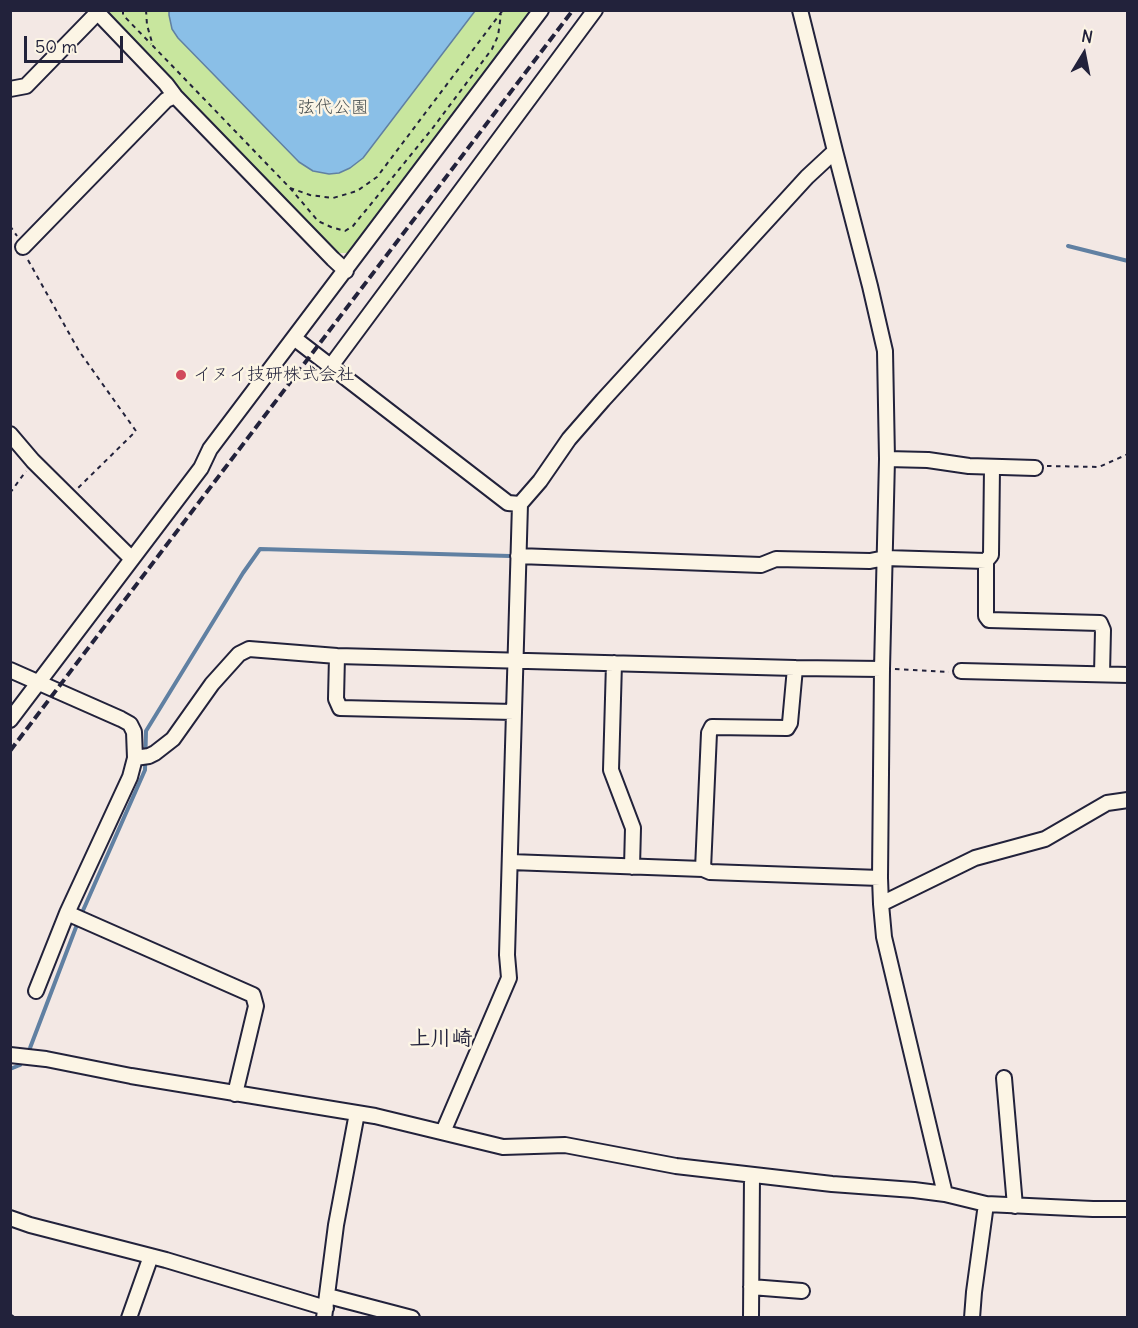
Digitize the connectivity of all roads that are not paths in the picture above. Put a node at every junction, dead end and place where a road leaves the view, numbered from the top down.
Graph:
1 (541, 10) edge
2 (595, 10) edge
3 (800, 10) edge
4 (99, 12) edge
5 (10, 89) edge
6 (175, 96) junction
7 (835, 151) junction
8 (22, 247) road end
9 (346, 270) junction
10 (294, 338) junction
11 (331, 366) junction
12 (10, 434) edge
13 (887, 459) junction
14 (992, 467) junction
15 (1035, 468) road end
16 (520, 504) junction
17 (518, 556) junction
18 (885, 558) junction
19 (132, 559) junction
20 (986, 561) junction
21 (338, 656) junction
22 (516, 660) junction
23 (614, 663) junction
24 (795, 668) junction
25 (882, 669) junction
26 (10, 670) edge
27 (961, 671) road end
28 (1102, 674) junction
29 (1128, 675) edge
30 (39, 682) junction
31 (514, 712) junction
32 (10, 720) edge
33 (135, 758) junction
34 (1128, 801) edge
35 (510, 862) junction
36 (632, 867) junction
37 (703, 869) junction
38 (880, 878) junction
39 (881, 904) junction
40 (67, 913) junction
41 (36, 991) dead end
42 (10, 1056) edge
43 (1004, 1078) dead end
44 (235, 1094) junction
45 (357, 1113) junction
46 (443, 1132) junction
47 (752, 1175) junction
48 (945, 1194) junction
49 (986, 1204) junction
50 (1015, 1206) junction
51 (1128, 1209) edge
52 (10, 1218) edge
53 (151, 1256) junction
54 (751, 1287) junction
55 (802, 1291) dead end
56 (326, 1307) edge
57 (129, 1317) edge
58 (412, 1317) edge
59 (750, 1317) edge
60 (972, 1317) edge

1 - 9 street
2 - 11 street
3 - 7 street
4 - 5 street
4 - 6 street
6 - 8 street
6 - 9 street
7 - 13 street
7 - 16 street
9 - 10 street
10 - 11 street
10 - 19 street
11 - 16 street
12 - 19 street
13 - 14 street
13 - 18 street
14 - 15 street
14 - 20 street
16 - 17 street
17 - 18 street
17 - 22 street
18 - 20 street
18 - 25 street
19 - 30 street
20 - 28 street
21 - 22 street
21 - 31 street
21 - 33 street
22 - 23 street
22 - 31 street
23 - 24 street
23 - 36 street
24 - 25 street
24 - 37 street
25 - 38 street
26 - 30 street
27 - 28 street
28 - 29 street
30 - 32 street
30 - 33 street
31 - 35 street
33 - 40 street
34 - 39 street
35 - 36 street
35 - 46 street
36 - 37 street
37 - 38 street
38 - 39 street
39 - 48 street
40 - 41 street
40 - 44 street
42 - 44 street
43 - 50 street
44 - 45 street
45 - 46 street
45 - 56 street
46 - 47 street
47 - 48 street
47 - 54 street
48 - 49 street
49 - 50 street
49 - 60 street
50 - 51 street
52 - 53 street
53 - 56 street
53 - 57 street
54 - 55 street
54 - 59 street
56 - 58 street

